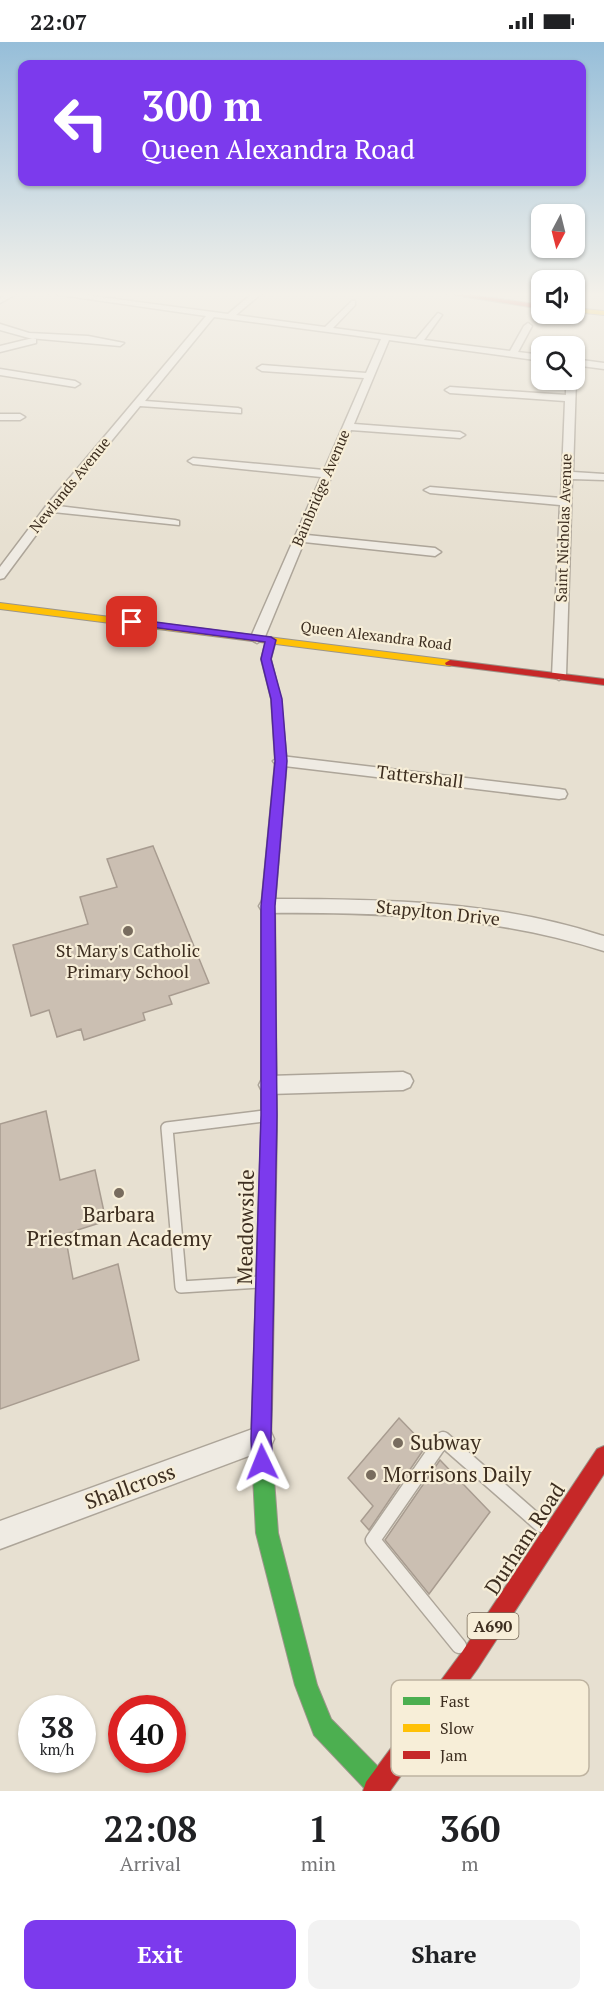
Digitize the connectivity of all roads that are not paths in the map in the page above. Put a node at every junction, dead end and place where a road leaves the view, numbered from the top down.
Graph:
1 (10, 374) edge
2 (161, 374) edge
3 (337, 374) edge
4 (369, 376) joint
5 (75, 384) dead end
6 (450, 390) dead end
7 (570, 390) edge
8 (569, 398) junction
9 (136, 403) junction
10 (238, 411) dead end
11 (0, 417) edge
12 (20, 417) dead end
13 (348, 427) junction
14 (460, 435) dead end
15 (194, 461) dead end
16 (328, 474) junction
17 (566, 475) junction
18 (604, 477) edge
19 (430, 490) dead end
20 (565, 502) junction
21 (50, 508) junction
22 (175, 523) dead end
23 (300, 538) junction
24 (435, 552) dead end
25 (0, 575) edge
26 (0, 606) edge
27 (264, 640) junction
28 (559, 676) junction
29 (604, 682) edge
30 (281, 761) junction
31 (559, 794) dead end
32 (268, 906) junction
33 (604, 944) edge
34 (403, 1081) dead end
35 (269, 1085) junction
36 (269, 1115) junction
37 (266, 1282) junction
38 (261, 1439) junction
39 (604, 1456) edge
40 (0, 1534) edge
41 (554, 1536) junction
42 (470, 1660) junction
43 (456, 1680) edge
44 (391, 1773) edge
45 (379, 1790) edge

1 - 5 street
2 - 9 street, Newlands Avenue
3 - 4 street
4 - 13 street, Bainbridge Avenue
6 - 8 street
7 - 8 street, Saint Nicholas Avenue
8 - 17 street, Saint Nicholas Avenue
9 - 10 street
9 - 21 street, Newlands Avenue
11 - 12 street
13 - 14 street
13 - 16 street, Bainbridge Avenue
15 - 16 street
16 - 23 street, Bainbridge Avenue
17 - 18 street
17 - 20 street, Saint Nicholas Avenue
19 - 20 street
20 - 28 street, Saint Nicholas Avenue
21 - 22 street
21 - 25 street, Newlands Avenue
23 - 24 street
23 - 27 street, Bainbridge Avenue
26 - 27 main road, Queen Alexandra Road
27 - 28 main road, Queen Alexandra Road
27 - 30 main road, Meadowside
28 - 29 main road, Queen Alexandra Road
30 - 31 street, Tattershall
30 - 32 main road, Meadowside
32 - 33 street, Stapylton Drive
32 - 35 main road, Meadowside
34 - 35 street
35 - 36 main road, Meadowside
36 - 37 main road, Meadowside
36 - 37 lane
37 - 38 main road, Meadowside
38 - 40 street, Shallcross
38 - 45 main road, Meadowside
39 - 41 main road, Durham Road / A690
41 - 42 main road, Durham Road / A690
41 - 42 lane
42 - 43 main road, Durham Road / A690
44 - 45 main road, Durham Road / A690

